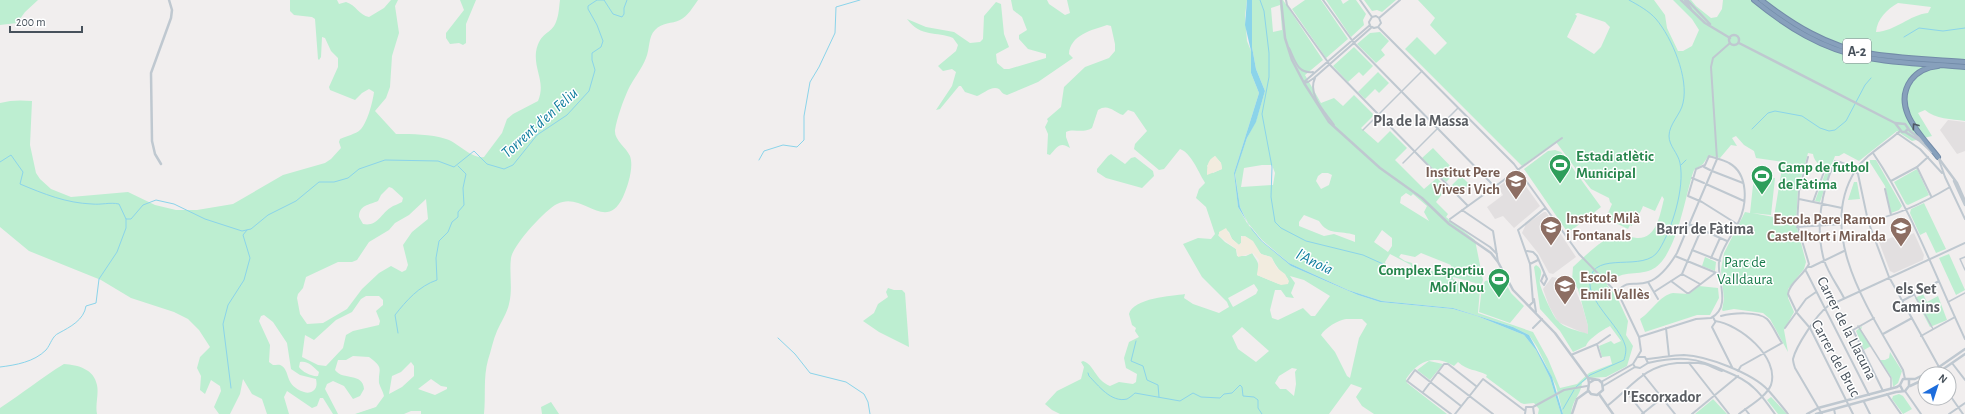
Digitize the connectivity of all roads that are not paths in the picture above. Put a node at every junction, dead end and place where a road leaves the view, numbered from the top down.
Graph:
1 (169, 0) edge
2 (1281, 0) edge
3 (1286, 0) edge
4 (1324, 0) edge
5 (1360, 0) edge
6 (1400, 0) edge
7 (1681, 0) edge
8 (1686, 0) edge
9 (1754, 0) edge
10 (1761, 0) edge
11 (1766, 0) edge
12 (1774, 10) junction
13 (1372, 17) junction
14 (1379, 18) junction
15 (1704, 22) junction
16 (1370, 25) junction
17 (1372, 27) junction
18 (1378, 27) junction
19 (1716, 30) junction
20 (1730, 38) junction
21 (1351, 40) junction
22 (1739, 42) junction
23 (1354, 43) junction
24 (1730, 43) junction
25 (1286, 44) junction
26 (1327, 61) junction
27 (1965, 62) edge
28 (1330, 65) junction
29 (1955, 66) junction
30 (1965, 67) edge
31 (1422, 71) junction
32 (1314, 72) junction
33 (1317, 75) junction
34 (1304, 83) junction
35 (1401, 91) junction
36 (1458, 108) junction
37 (1378, 114) junction
38 (1900, 126) junction
39 (1438, 128) junction
40 (1908, 128) junction
41 (1337, 130) junction
42 (1362, 130) dead end
43 (1899, 132) junction
44 (1905, 132) junction
45 (1562, 138) dead end
46 (1916, 138) junction
47 (1918, 147) junction
48 (1414, 152) junction
49 (1873, 153) junction
50 (1808, 157) dead end
51 (1928, 157) junction
52 (1717, 159) junction
53 (1939, 159) junction
54 (1403, 163) dead end
55 (161, 164) dead end
56 (1703, 167) junction
57 (1917, 167) junction
58 (1518, 169) junction
59 (1711, 170) junction
60 (1856, 170) junction
61 (1832, 171) junction
62 (1944, 176) junction
63 (1692, 178) junction
64 (1892, 181) junction
65 (1705, 183) junction
66 (1743, 183) junction
67 (1494, 186) junction
68 (1950, 187) junction
69 (1885, 189) dead end
70 (1931, 197) junction
71 (1799, 199) junction
72 (1699, 201) junction
73 (1744, 201) junction
74 (1965, 201) edge
75 (1813, 202) junction
76 (1821, 204) junction
77 (1965, 205) edge
78 (1468, 206) junction
79 (1545, 208) junction
80 (1842, 208) junction
81 (1960, 208) junction
82 (1906, 209) junction
83 (1462, 210) junction
84 (1965, 211) edge
85 (1891, 215) junction
86 (1965, 219) edge
87 (1450, 221) junction
88 (1868, 221) junction
89 (1689, 224) junction
90 (1737, 224) junction
91 (1819, 225) junction
92 (1841, 225) junction
93 (1797, 227) junction
94 (1701, 230) junction
95 (1720, 238) junction
96 (1727, 241) junction
97 (1965, 244) edge
98 (1692, 250) junction
99 (1527, 251) junction
100 (1844, 251) junction
101 (1496, 255) junction
102 (1675, 256) junction
103 (1965, 257) edge
104 (1711, 258) junction
105 (1929, 259) junction
106 (1538, 260) junction
107 (1824, 260) junction
108 (1687, 261) junction
109 (1720, 262) junction
110 (1530, 264) junction
111 (1808, 267) junction
112 (1965, 270) edge
113 (1806, 271) junction
114 (1715, 273) junction
115 (1544, 274) junction
116 (1682, 274) junction
117 (1719, 274) junction
118 (1889, 278) junction
119 (1671, 281) junction
120 (1939, 281) junction
121 (1648, 282) junction
122 (1700, 284) junction
123 (1860, 291) junction
124 (1617, 292) junction
125 (1654, 292) junction
126 (1816, 292) junction
127 (1965, 293) edge
128 (1914, 294) junction
129 (1534, 296) junction
130 (1844, 298) junction
131 (1658, 299) dead end
132 (1902, 301) junction
133 (1948, 302) junction
134 (1529, 306) junction
135 (1824, 308) junction
136 (1536, 313) junction
137 (1797, 313) junction
138 (1717, 314) junction
139 (1721, 316) junction
140 (1955, 317) junction
141 (1713, 318) junction
142 (1874, 318) junction
143 (1912, 318) junction
144 (1542, 319) junction
145 (1717, 321) junction
146 (1856, 327) junction
147 (1533, 328) dead end
148 (1666, 328) junction
149 (1785, 328) dead end
150 (1810, 328) junction
151 (1933, 329) junction
152 (1883, 334) junction
153 (1610, 335) dead end
154 (1921, 336) junction
155 (1639, 337) junction
156 (1965, 339) edge
157 (1597, 344) junction
158 (1965, 349) edge
159 (1641, 351) junction
160 (1763, 354) junction
161 (1965, 354) edge
162 (1571, 355) junction
163 (1669, 356) junction
164 (1601, 357) dead end
165 (1638, 357) junction
166 (1646, 358) junction
167 (1648, 362) junction
168 (1689, 362) junction
169 (1952, 363) junction
170 (1633, 364) junction
171 (1938, 366) edge
172 (1942, 366) edge
173 (1948, 366) edge
174 (1635, 367) junction
175 (1732, 368) junction
176 (1738, 371) junction
177 (1438, 372) junction
178 (1728, 372) junction
179 (1643, 374) junction
180 (1738, 376) junction
181 (1917, 376) edge
182 (1907, 379) junction
183 (1588, 380) junction
184 (1965, 380) edge
185 (1430, 382) junction
186 (1601, 382) junction
187 (1917, 382) edge
188 (1900, 385) junction
189 (1476, 386) junction
190 (1603, 386) junction
191 (1909, 386) junction
192 (1890, 389) junction
193 (1625, 390) junction
194 (1768, 390) junction
195 (1883, 391) junction
196 (1904, 391) junction
197 (1423, 392) junction
198 (1588, 392) junction
199 (1599, 394) junction
200 (1887, 394) junction
201 (1869, 395) junction
202 (1469, 396) junction
203 (1714, 396) junction
204 (1762, 397) junction
205 (1662, 398) junction
206 (1847, 400) junction
207 (1864, 402) junction
208 (1965, 403) edge
209 (1849, 405) junction
210 (1461, 406) junction
211 (1607, 406) junction
212 (1533, 407) junction
213 (1958, 407) junction
214 (1818, 408) junction
215 (1745, 409) junction
216 (1834, 409) junction
217 (1524, 410) junction
218 (1489, 411) junction
219 (1822, 413) edge
220 (1451, 414) edge
221 (1455, 414) edge
222 (1487, 414) edge
223 (1493, 414) edge
224 (1525, 414) edge
225 (1534, 414) edge
226 (1572, 414) edge
227 (1613, 414) edge
228 (1643, 414) edge
229 (1675, 414) edge
230 (1692, 414) edge
231 (1729, 414) edge
232 (1739, 414) edge
233 (1749, 414) edge
234 (1775, 414) edge
235 (1788, 414) edge
236 (1807, 414) edge
237 (1816, 414) edge
238 (1835, 414) edge
239 (1853, 414) edge
240 (1870, 414) edge
241 (1901, 414) edge
242 (1921, 414) edge
243 (1949, 414) edge
244 (1963, 414) edge

1 - 55 street
2 - 25 street
3 - 26 street
4 - 21 street
5 - 13 street
6 - 14 street
7 - 15 street
8 - 15 street
8 - 19 street
9 - 29 highway, A-2
10 - 12 highway, A-2
11 - 12 highway
12 - 27 highway, A-2
13 - 14 street
13 - 16 street
14 - 18 street
15 - 19 street
16 - 17 street
16 - 21 street
17 - 18 street
17 - 23 street
18 - 31 street
19 - 20 street
20 - 22 street
20 - 24 street
21 - 23 street
21 - 26 street
22 - 24 street
22 - 38 street
23 - 28 street
23 - 35 street
24 - 52 street
25 - 32 street
25 - 34 street
26 - 28 street
26 - 32 street
28 - 33 street
28 - 37 street
29 - 30 highway, A-2
53 -> 29 highway
31 - 35 street
31 - 36 street
32 - 34 street
33 - 34 street
33 - 41 street
34 - 41 street
35 - 37 street
35 - 39 street
36 - 39 street
36 - 58 street
37 - 42 street
37 - 48 street
38 - 40 street
38 - 43 street
39 - 48 street
39 - 67 street
40 - 44 street
40 - 53 street
41 - 87 street
43 - 44 street
43 - 47 street
43 - 49 street
44 - 46 street
45 - 58 street
46 - 47 street
46 - 53 street
47 - 51 street
48 - 54 street
48 - 78 street
49 - 60 street
49 - 64 street
50 - 71 street
51 - 57 street
51 - 62 street
52 - 56 street
52 - 59 street
52 - 66 street
53 - 62 street
53 - 74 street
53 - 77 street
56 - 59 street
56 - 63 street
57 - 64 street
57 - 70 street
58 - 67 street
58 - 79 street
59 - 65 street
59 - 66 street
60 - 61 street
60 - 80 street
60 - 88 street
61 - 75 street
61 - 76 street
62 - 68 street
63 - 65 street
63 - 72 street
64 - 82 street
65 - 72 street
65 - 73 street
66 - 73 street
67 - 78 street
68 - 70 street
68 - 81 street
69 - 85 street
70 - 82 street
71 - 75 street
71 - 93 street
72 - 89 street
72 - 90 street
73 - 90 street
75 - 76 street
76 - 80 street
76 - 91 street
78 - 83 street
79 - 99 street
79 - 124 street
80 - 92 street
81 - 84 street
81 - 86 street
82 - 85 street
82 - 105 street
83 - 87 street
83 - 101 street
85 - 88 street
87 - 101 street
88 - 92 street
88 - 118 street
89 - 94 street
89 - 102 street
90 - 96 street
91 - 92 street
91 - 93 street
91 - 107 street
92 - 100 street
93 - 111 street
94 - 95 street
94 - 98 street
95 - 96 street
95 - 104 street
96 - 109 street
97 - 105 street
98 - 104 street
98 - 108 street
99 - 106 street
99 - 110 street
100 - 107 street
100 - 123 street
101 - 134 street
102 - 108 street
102 - 121 street
103 - 112 street
104 - 109 street
105 - 118 street
105 - 120 street
106 - 110 street
106 - 115 street
107 - 111 street
107 - 130 street
108 - 114 street
108 - 116 street
109 - 117 street
110 - 129 street
111 - 113 street
113 - 126 street, Carrer de la Llacuna
113 - 137 street, Carrer del Bruc
114 - 117 street
114 - 122 street
115 - 115 street
116 - 119 street
116 - 122 street
117 - 138 street
118 - 123 street
118 - 132 street
119 - 122 street
119 - 125 street
120 - 128 street
120 - 133 street
121 - 124 street
121 - 125 street
123 - 130 street
123 - 142 street
124 - 155 street
125 - 131 street
126 - 135 street, Carrer de la Llacuna
126 - 137 street
127 - 133 street
128 - 132 street
128 - 151 street
129 - 134 street
129 - 136 street
130 - 135 street
132 - 143 street
133 - 140 street
134 - 136 street
135 - 150 street
135 - 201 street, Carrer de la Llacuna
136 - 144 street
137 - 149 street
137 - 150 street, Carrer del Bruc
138 - 139 street
138 - 141 street
139 - 145 street
139 - 160 street
140 - 151 street
140 - 156 street
141 - 145 street
141 - 148 street
142 - 146 street
142 - 152 street
143 - 152 street
143 - 154 street
144 - 147 street
144 - 162 street
145 - 160 street
145 - 175 street
146 - 192 street
146 - 195 street
148 - 155 street
148 - 163 street
150 - 206 street, Carrer del Bruc
150 - 214 street
151 - 154 street
152 - 182 street
153 - 157 street
154 - 171 street
155 - 159 street
157 - 162 street
157 - 164 street
158 - 172 street
159 - 165 street
159 - 166 street
160 - 176 street
160 - 194 street
161 - 169 street
162 - 183 street
163 - 166 street
163 - 175 street
165 - 166 street
165 - 170 street
166 - 167 street
167 - 174 street
167 - 178 street
168 - 178 street
168 - 179 street
168 - 203 street
169 - 173 street
169 - 184 street
170 - 174 street
170 - 186 street
174 - 190 street
175 - 176 street
176 - 194 street
177 - 185 street
177 - 189 street
177 - 202 street
178 - 180 street
179 - 193 street
179 - 205 street
180 - 203 street
180 - 204 street
181 - 182 street
182 - 188 street
182 - 191 street
183 - 186 street
183 - 198 street
183 - 212 street
185 - 197 street
185 - 197 street
185 - 210 street
186 - 190 street
187 - 191 street
188 - 192 street
188 - 196 street
189 - 202 street
189 - 217 street
190 - 199 street
191 - 196 street
192 - 195 street
193 - 211 street
193 - 228 street
194 - 204 street
194 - 235 street
195 - 201 street
196 - 200 street
196 - 242 street
197 - 220 street
198 - 199 street
198 - 226 street
199 - 211 street
200 - 207 street
200 - 241 street
201 - 206 street
202 - 210 street
202 - 218 street
203 - 230 street
203 - 231 street
204 - 215 street
204 - 234 street
205 - 228 street
205 - 229 street
206 - 209 street, Carrer del Bruc
206 - 214 street
207 - 209 street
207 - 240 street
208 - 213 street
209 - 216 street
209 - 239 street, Carrer del Bruc
210 - 221 street
211 - 227 street
212 - 217 street
212 - 225 street
213 - 243 street
213 - 244 street
214 - 219 street
214 - 236 street
215 - 232 street
215 - 233 street
216 - 219 street
216 - 238 street
217 - 224 street
218 - 222 street
218 - 223 street
219 - 237 street

